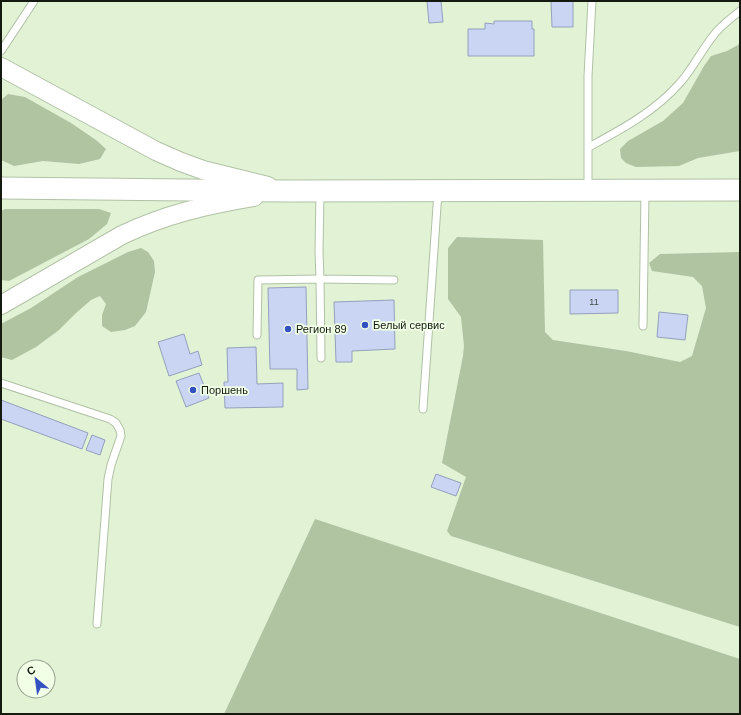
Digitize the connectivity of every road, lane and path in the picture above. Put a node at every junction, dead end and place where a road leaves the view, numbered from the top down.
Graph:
1 (34, 1) edge
2 (592, 1) edge
3 (740, 11) edge
4 (1, 51) edge
5 (1, 67) edge
6 (588, 147) junction
7 (1, 188) edge
8 (321, 190) junction
9 (438, 190) junction
10 (588, 190) junction
11 (645, 190) junction
12 (740, 190) edge
13 (289, 191) junction
14 (320, 279) junction
15 (394, 280) dead end
16 (1, 305) edge
17 (643, 326) dead end
18 (257, 335) dead end
19 (321, 358) dead end
20 (1, 383) edge
21 (423, 409) dead end
22 (97, 624) dead end

1 - 4 lane
2 - 6 lane
3 - 6 lane
5 - 13 main road
6 - 10 lane
7 - 13 main road
8 - 9 main road
8 - 13 main road
8 - 14 lane
9 - 10 main road
9 - 21 lane
10 - 11 main road
11 - 12 main road
11 - 17 lane
13 - 16 main road
14 - 15 lane
14 - 18 lane
14 - 19 lane
20 - 22 lane

